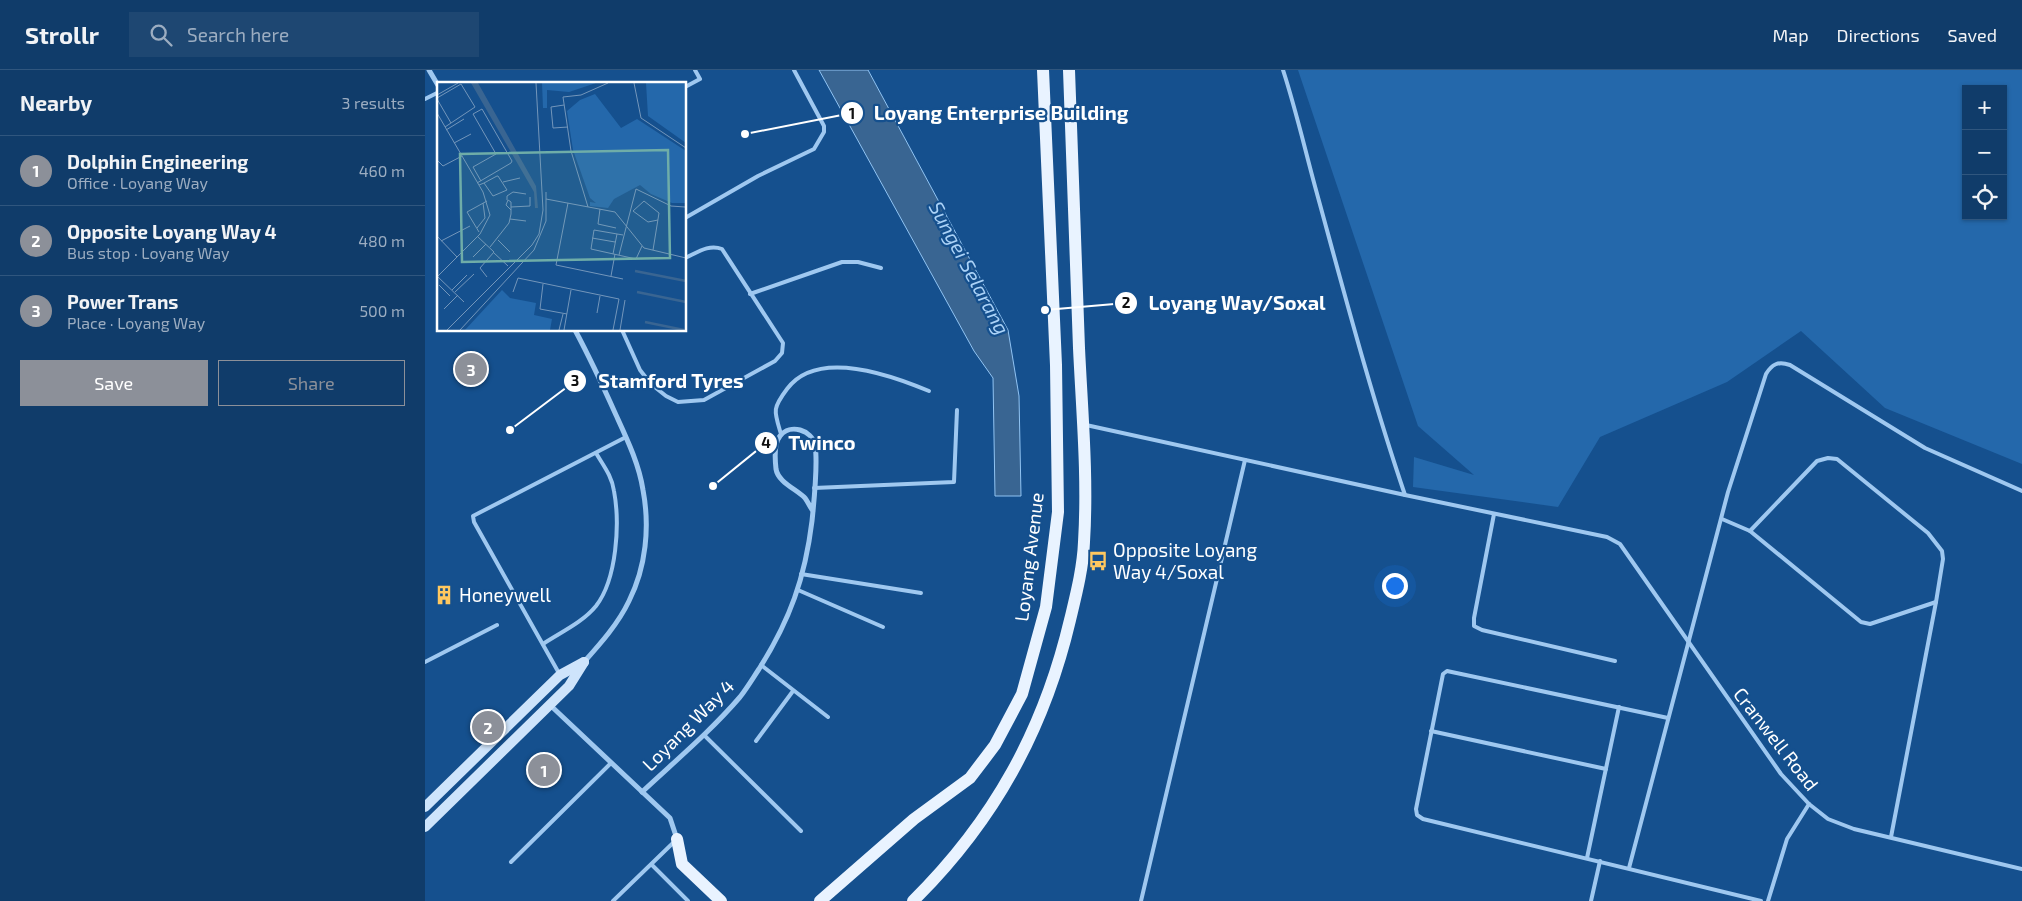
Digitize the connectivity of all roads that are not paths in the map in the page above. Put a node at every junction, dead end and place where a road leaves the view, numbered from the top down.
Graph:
1 (429, 70) edge
2 (695, 70) edge
3 (794, 70) edge
4 (1043, 70) edge
5 (1069, 70) edge
6 (1283, 70) edge
7 (437, 84) edge
8 (686, 87) edge
9 (437, 93) edge
10 (425, 99) edge
11 (686, 217) edge
12 (686, 258) edge
13 (881, 268) dead end
14 (750, 294) junction
15 (576, 331) edge
16 (622, 331) edge
17 (929, 391) dead end
18 (957, 410) dead end
19 (1083, 425) junction
20 (781, 434) junction
21 (626, 438) junction
22 (596, 453) junction
23 (1245, 460) junction
24 (814, 488) junction
25 (2022, 491) edge
26 (1405, 495) junction
27 (813, 511) junction
28 (1494, 514) junction
29 (1722, 519) junction
30 (1750, 531) junction
31 (801, 574) junction
32 (798, 590) junction
33 (921, 593) dead end
34 (1936, 602) junction
35 (497, 626) dead end
36 (883, 626) dead end
37 (1687, 643) junction
38 (543, 644) junction
39 (1615, 661) dead end
40 (425, 662) edge
41 (585, 662) junction
42 (761, 665) junction
43 (557, 678) junction
44 (793, 690) junction
45 (530, 705) junction
46 (550, 705) junction
47 (1619, 707) junction
48 (828, 717) dead end
49 (1668, 718) junction
50 (1431, 731) junction
51 (704, 735) junction
52 (756, 741) dead end
53 (611, 763) junction
54 (1606, 769) junction
55 (642, 792) junction
56 (1809, 804) junction
57 (425, 807) edge
58 (425, 827) edge
59 (801, 831) dead end
60 (1891, 837) junction
61 (677, 839) junction
62 (1587, 858) junction
63 (1600, 861) junction
64 (511, 862) dead end
65 (652, 865) junction
66 (1629, 868) junction
67 (2022, 869) edge
68 (613, 901) edge
69 (688, 901) edge
70 (721, 901) edge
71 (821, 901) edge
72 (913, 901) edge
73 (1141, 901) edge
74 (1591, 901) edge
75 (1761, 901) edge
76 (1768, 901) edge

1 - 7 street
2 - 8 lane
3 - 11 lane
4 - 71 main road, Loyang Avenue
5 - 19 main road
6 - 26 lane
9 - 10 lane
12 - 14 lane
13 - 14 lane
14 - 16 lane
15 - 21 street
17 - 20 lane
18 - 24 lane
19 - 23 lane, Cranwell Road
19 - 72 main road
20 - 24 street, Loyang Way 4
20 - 27 street
21 - 22 lane
21 - 41 street
22 - 38 lane
22 - 38 lane
23 - 26 lane, Cranwell Road
23 - 73 lane
24 - 27 street, Loyang Way 4
25 - 29 lane
26 - 28 lane, Cranwell Road
27 - 31 street, Loyang Way 4
28 - 37 lane, Cranwell Road
28 - 39 lane
29 - 30 lane
29 - 37 lane
30 - 34 lane
30 - 34 lane
31 - 32 street, Loyang Way 4
31 - 33 lane
32 - 36 lane
32 - 42 street, Loyang Way 4
34 - 60 lane
35 - 40 lane
37 - 49 lane
37 - 56 lane, Cranwell Road
38 - 43 lane
41 - 43 street
41 - 46 street
42 - 44 lane
42 - 51 street, Loyang Way 4
43 - 45 street
43 - 46 street
44 - 48 lane
44 - 52 lane
45 - 46 street
45 - 57 street
46 - 53 street, Loyang Way 4
46 - 58 street
47 - 49 lane
47 - 50 lane
47 - 54 lane
49 - 66 lane
50 - 54 lane
50 - 62 lane
51 - 55 street, Loyang Way 4
51 - 59 lane
53 - 55 street, Loyang Way 4
53 - 64 lane
54 - 62 lane
55 - 61 street, Loyang Way 4
56 - 60 lane, Cranwell Road
56 - 76 lane
60 - 67 lane, Cranwell Road
61 - 65 lane
61 - 70 main road
62 - 63 lane
63 - 66 lane
63 - 74 lane
65 - 68 lane
65 - 69 lane
66 - 75 lane

